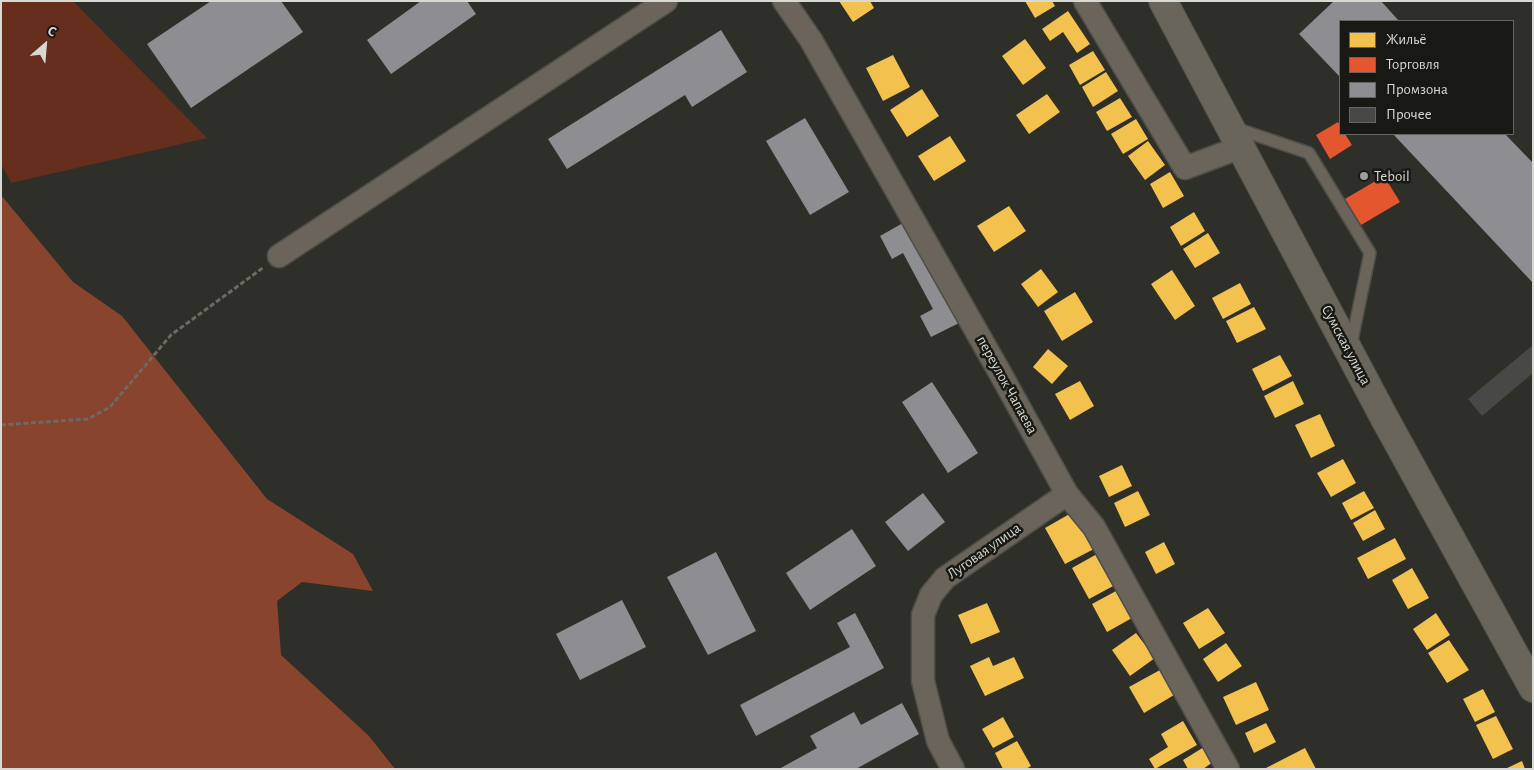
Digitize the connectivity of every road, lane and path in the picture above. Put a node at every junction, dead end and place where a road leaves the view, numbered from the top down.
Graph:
1 (666, 1) edge
2 (784, 1) edge
3 (1086, 1) edge
4 (1163, 1) edge
5 (1236, 136) junction
6 (279, 256) joint
7 (1350, 352) junction
8 (1, 425) edge
9 (1067, 494) junction
10 (1533, 688) edge
11 (953, 769) edge
12 (1228, 769) edge

1 - 6 street
2 - 9 street, переулок Чапаева
3 - 5 street
4 - 5 main road, Сумская улица
5 - 7 main road, Сумская улица
5 - 7 lane
6 - 8 path
7 - 10 main road, Сумская улица
9 - 11 street, Луговая улица
9 - 12 street, переулок Чапаева

